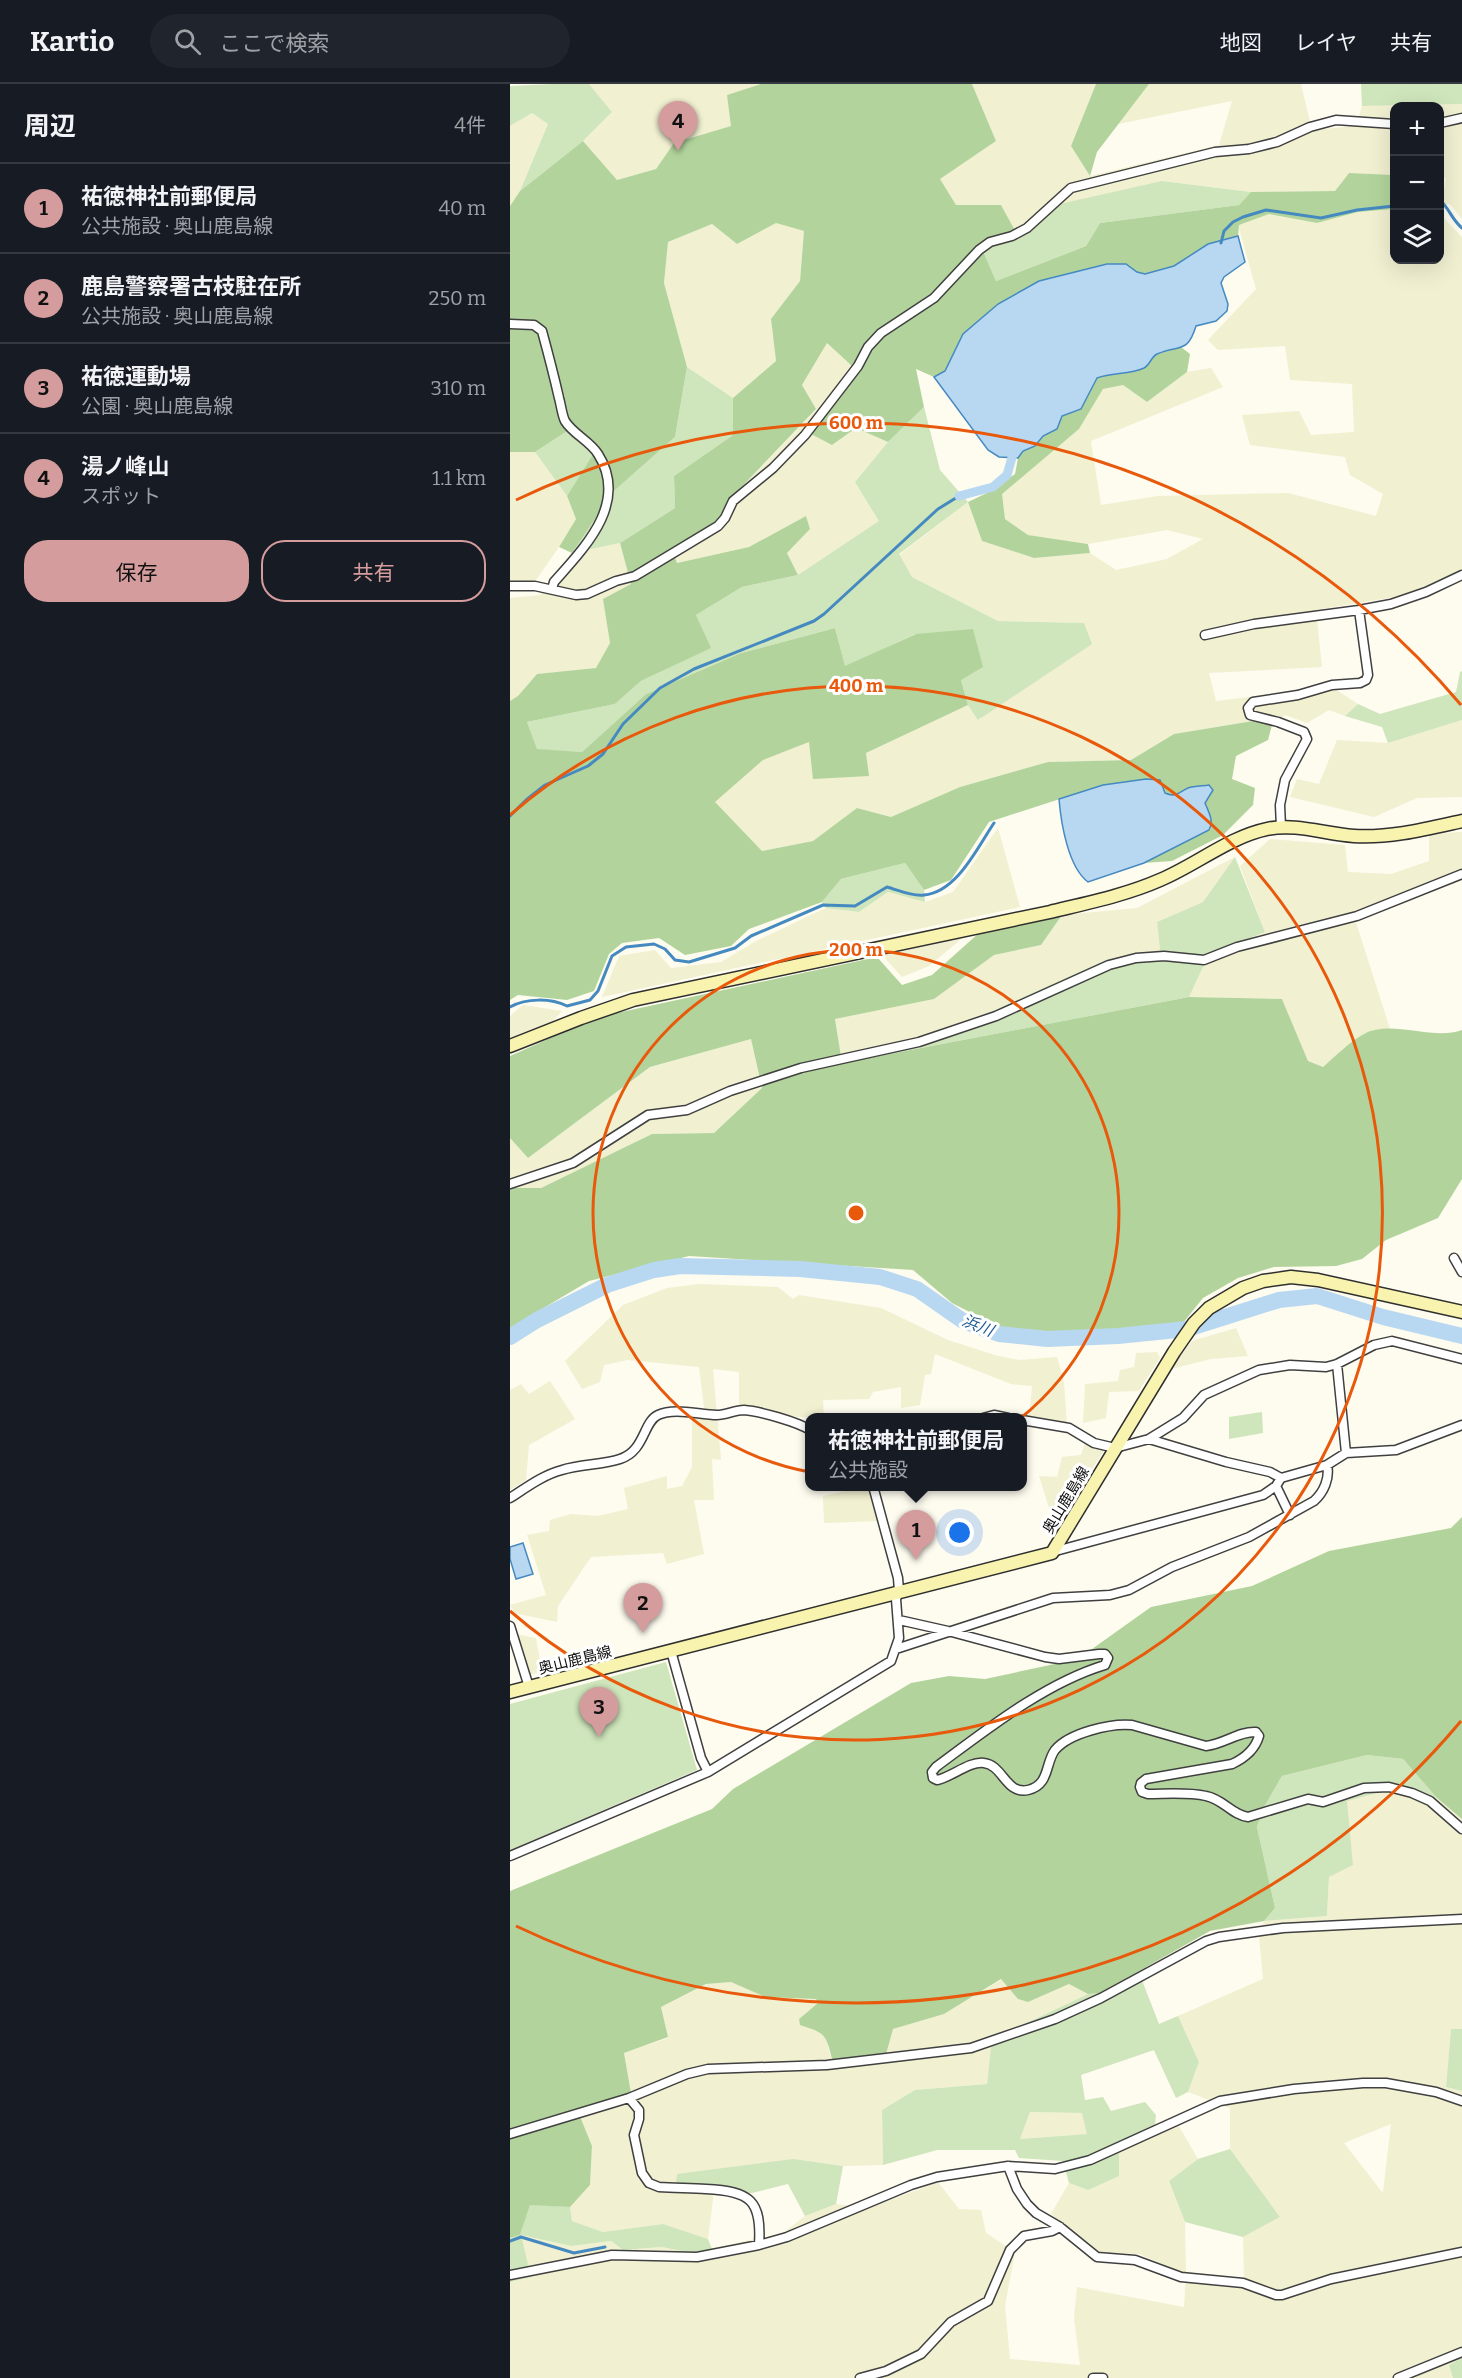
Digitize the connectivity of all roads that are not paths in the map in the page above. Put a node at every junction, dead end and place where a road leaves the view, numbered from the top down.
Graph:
1 (1462, 118) edge
2 (1444, 122) edge
3 (1390, 124) edge
4 (510, 324) edge
5 (1462, 575) edge
6 (510, 586) edge
7 (552, 589) junction
8 (1359, 610) junction
9 (1205, 634) dead end
10 (1462, 821) edge
11 (1281, 827) junction
12 (1462, 874) edge
13 (510, 1046) edge
14 (510, 1184) edge
15 (1454, 1258) dead end
16 (1462, 1272) edge
17 (1462, 1312) edge
18 (1462, 1359) edge
19 (1337, 1364) junction
20 (1027, 1421) edge
21 (1462, 1425) edge
22 (805, 1427) edge
23 (1149, 1439) junction
24 (1115, 1448) junction
25 (1346, 1453) junction
26 (1327, 1465) junction
27 (1278, 1482) junction
28 (874, 1491) edge
29 (510, 1498) edge
30 (1290, 1515) junction
31 (1052, 1552) junction
32 (899, 1592) junction
33 (899, 1620) junction
34 (510, 1626) edge
35 (948, 1631) junction
36 (896, 1649) junction
37 (671, 1651) junction
38 (529, 1688) junction
39 (510, 1692) edge
40 (708, 1772) junction
41 (1462, 1829) edge
42 (510, 1856) edge
43 (1462, 1919) edge
44 (629, 2098) junction
45 (1462, 2101) edge
46 (510, 2134) edge
47 (1008, 2166) junction
48 (1060, 2227) junction
49 (759, 2245) junction
50 (1462, 2252) edge
51 (510, 2275) edge
52 (1462, 2352) edge
53 (860, 2378) edge
54 (1093, 2378) edge
55 (1103, 2378) edge
56 (1398, 2378) edge

1 - 2 street
3 - 7 street
4 - 7 street
5 - 8 street
6 - 7 street
8 - 9 street
8 - 11 street
10 - 11 main road
11 - 13 main road
12 - 14 street
15 - 16 street
17 - 24 main road, 奥山鹿島線
18 - 19 street
19 - 23 street
19 - 25 street
20 - 24 street
21 - 25 street
22 - 29 street
23 - 24 street
23 - 27 street
24 - 31 main road, 奥山鹿島線
25 - 26 street
26 - 27 street
26 - 30 street
27 - 30 street
27 - 31 street
28 - 32 street
30 - 35 street
31 - 32 main road, 奥山鹿島線
32 - 33 street
32 - 37 main road, 奥山鹿島線
33 - 35 street
33 - 36 street
34 - 38 street
35 - 36 street
35 - 41 street
36 - 40 street
37 - 38 main road, 奥山鹿島線
37 - 40 street
38 - 39 main road, 奥山鹿島線
40 - 42 street
43 - 44 street
44 - 46 street
44 - 49 street
45 - 47 street
47 - 48 street
47 - 49 street
48 - 50 street
48 - 53 street
49 - 51 street
52 - 56 street
54 - 55 street

